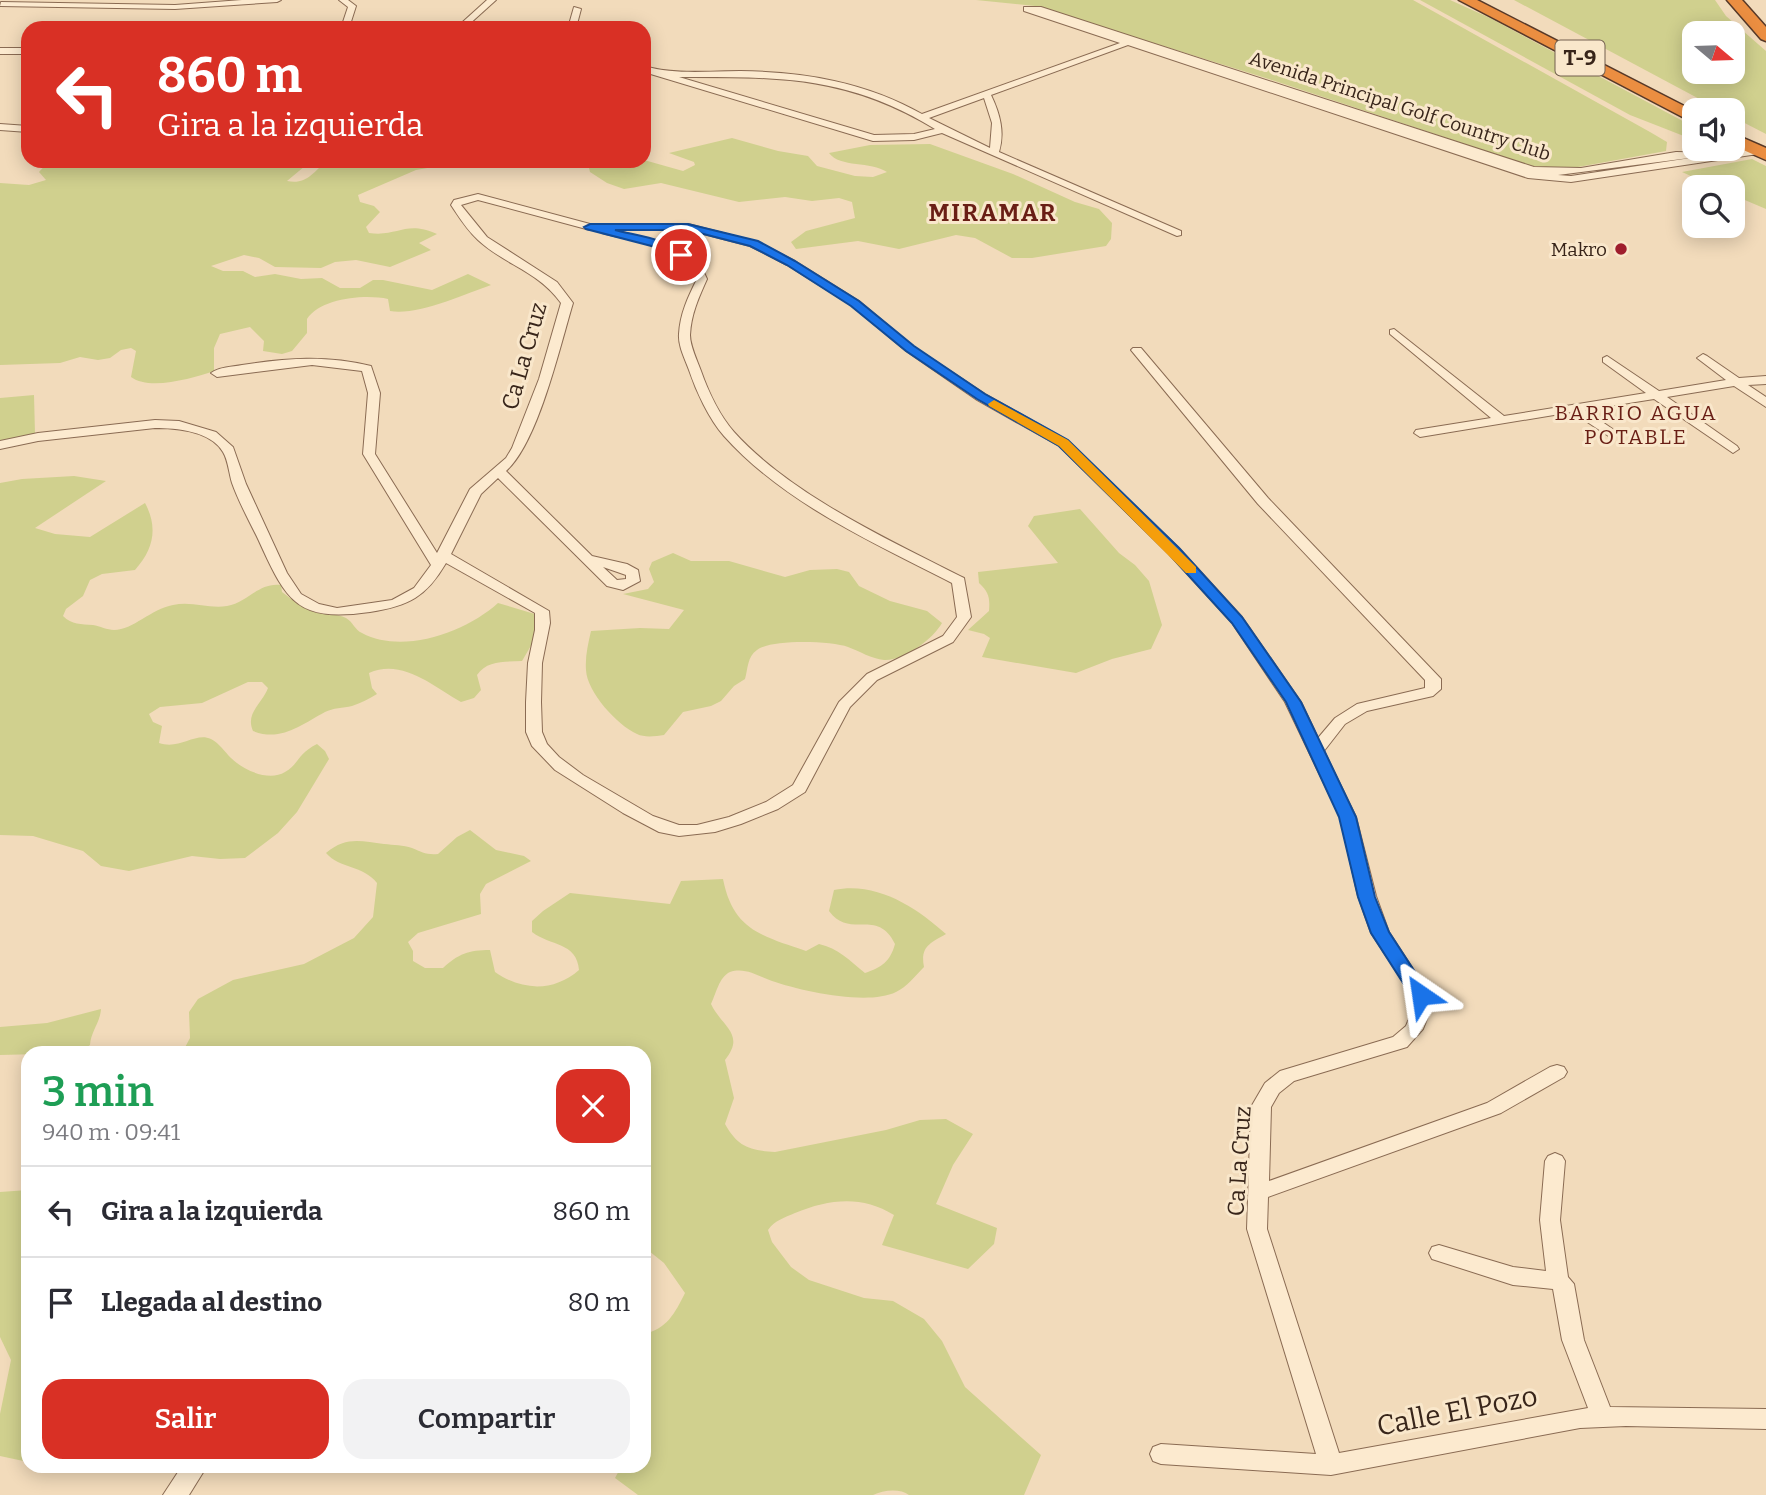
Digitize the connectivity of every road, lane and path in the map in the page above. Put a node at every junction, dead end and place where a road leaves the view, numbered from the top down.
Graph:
1 (277, 0) edge
2 (343, 0) edge
3 (492, 0) edge
4 (1466, 0) edge
5 (1495, 0) edge
6 (1734, 0) edge
7 (2, 3) edge
8 (577, 9) dead end
9 (347, 21) edge
10 (468, 21) edge
11 (574, 21) edge
12 (1765, 34) edge
13 (1124, 39) junction
14 (0, 51) edge
15 (21, 51) edge
16 (651, 71) edge
17 (667, 74) junction
18 (986, 93) junction
19 (1682, 102) edge
20 (1682, 112) edge
21 (922, 117) junction
22 (0, 127) edge
23 (21, 128) edge
24 (943, 130) junction
25 (1745, 139) edge
26 (1745, 143) edge
27 (1763, 151) edge
28 (993, 154) junction
29 (590, 227) junction
30 (1177, 233) dead end
31 (1394, 332) dead end
32 (1137, 350) dead end
33 (1703, 358) dead end
34 (1607, 360) dead end
35 (217, 373) dead end
36 (1766, 380) edge
37 (1737, 382) junction
38 (1657, 395) junction
39 (1766, 403) edge
40 (1577, 410) junction
41 (1500, 419) junction
42 (1420, 433) dead end
43 (1609, 433) dead end
44 (0, 444) edge
45 (1733, 449) dead end
46 (497, 470) junction
47 (588, 559) dead end
48 (441, 560) junction
49 (1318, 749) junction
50 (1557, 1072) dead end
51 (1555, 1161) dead end
52 (1258, 1193) junction
53 (1439, 1253) dead end
54 (1558, 1282) junction
55 (1603, 1418) junction
56 (1765, 1425) edge
57 (1161, 1454) dead end
58 (1331, 1465) junction
59 (192, 1473) edge
60 (176, 1495) edge

1 - 7 street
2 - 9 street
3 - 10 street
4 - 20 highway, T-9
5 - 19 highway, T-9
6 - 12 highway
8 - 11 street
13 - 13 street, Avenida Principal Golf Country Club
13 - 18 street
13 - 27 street, Avenida Principal Golf Country Club
14 - 15 street
16 - 17 street
17 - 21 street
17 - 24 street
18 - 21 street
18 - 28 street
21 - 24 street
22 - 23 street
24 - 28 street
25 - 27 highway
26 - 27 highway
28 - 30 street
29 - 46 street, Ca La Cruz
29 - 48 street
29 - 49 street, Ca La Cruz
31 - 41 street
32 - 49 street
33 - 37 street
34 - 38 street
35 - 48 street
36 - 37 street
37 - 38 street
37 - 39 street
38 - 40 street
38 - 45 street
40 - 41 street
40 - 43 street
41 - 42 street
44 - 48 street, Ca La Cruz
46 - 47 street
46 - 48 street, Ca La Cruz
49 - 52 street, Ca La Cruz
50 - 52 street
51 - 54 street
52 - 58 street, Ca La Cruz
53 - 54 street
54 - 55 street
55 - 56 street, Calle El Pozo
55 - 58 street, Calle El Pozo
57 - 58 street, Calle El Pozo
59 - 60 street

